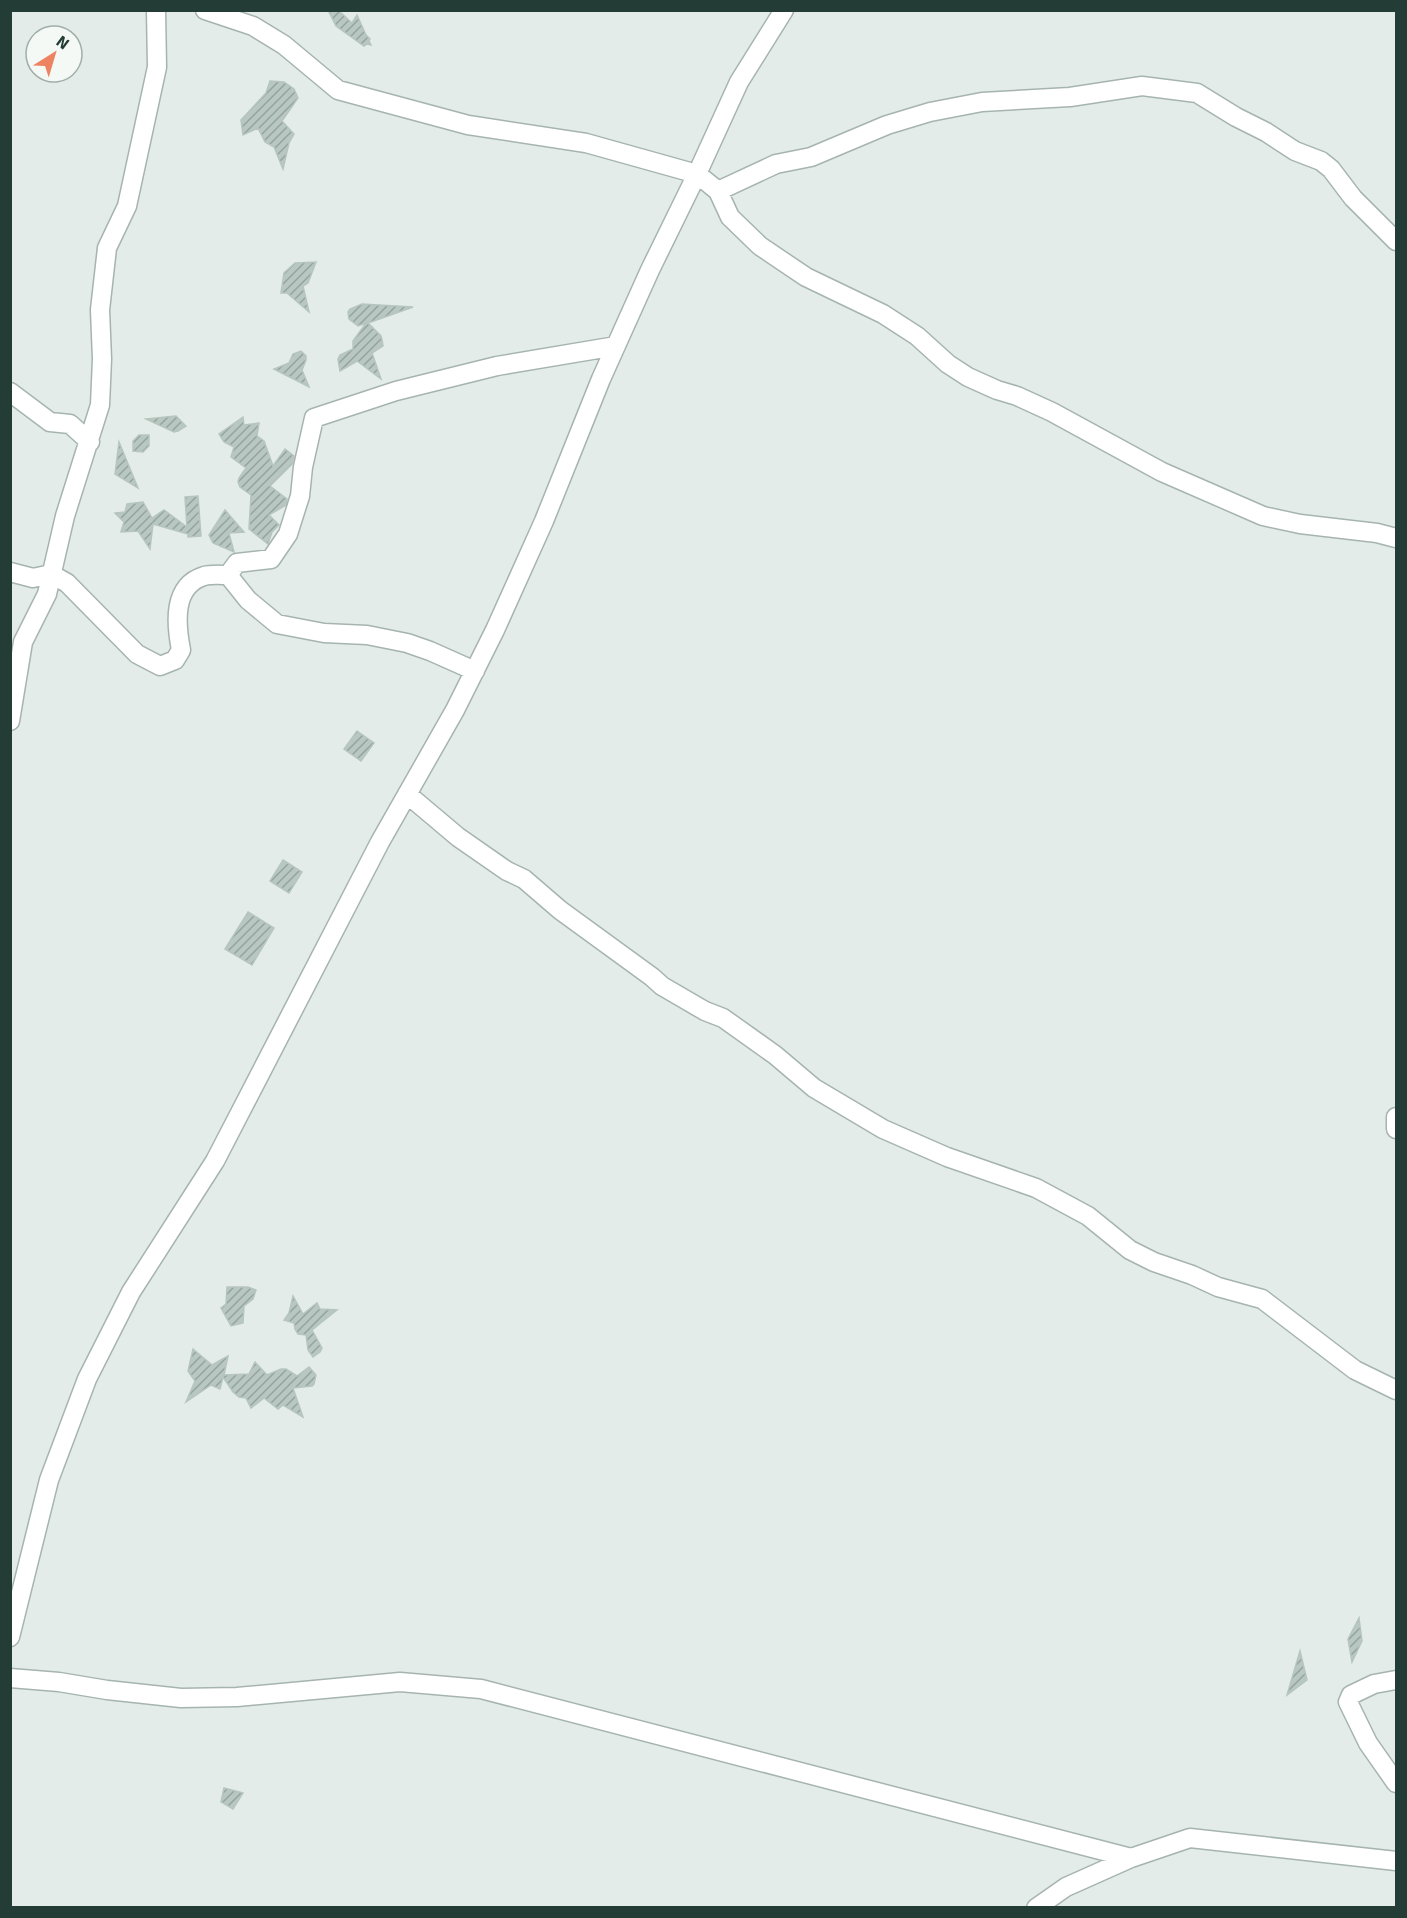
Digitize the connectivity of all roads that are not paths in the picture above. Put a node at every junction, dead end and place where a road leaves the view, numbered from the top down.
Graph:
1 (156, 10) edge
2 (205, 10) edge
3 (784, 10) edge
4 (697, 174) junction
5 (718, 191) junction
6 (1396, 241) edge
7 (616, 346) junction
8 (10, 392) edge
9 (90, 442) junction
10 (1396, 538) edge
11 (10, 572) edge
12 (51, 574) junction
13 (228, 575) junction
14 (475, 671) junction
15 (12, 703) edge
16 (10, 721) edge
17 (407, 794) junction
18 (1396, 1117) edge
19 (1396, 1129) edge
20 (1396, 1390) edge
21 (10, 1637) edge
22 (10, 1678) edge
23 (1396, 1680) edge
24 (1396, 1783) edge
25 (1131, 1858) junction
26 (1396, 1861) edge
27 (1036, 1908) edge

1 - 9 street
2 - 4 street
3 - 4 street
4 - 5 street
4 - 7 street
5 - 6 street
5 - 10 street
7 - 13 street
7 - 14 street
8 - 9 street
9 - 12 street
11 - 12 street
12 - 13 street
12 - 15 street
13 - 14 street
14 - 17 street
15 - 16 street
17 - 20 street
17 - 21 street
18 - 19 street
22 - 25 street
23 - 24 street
25 - 26 street
25 - 27 street

